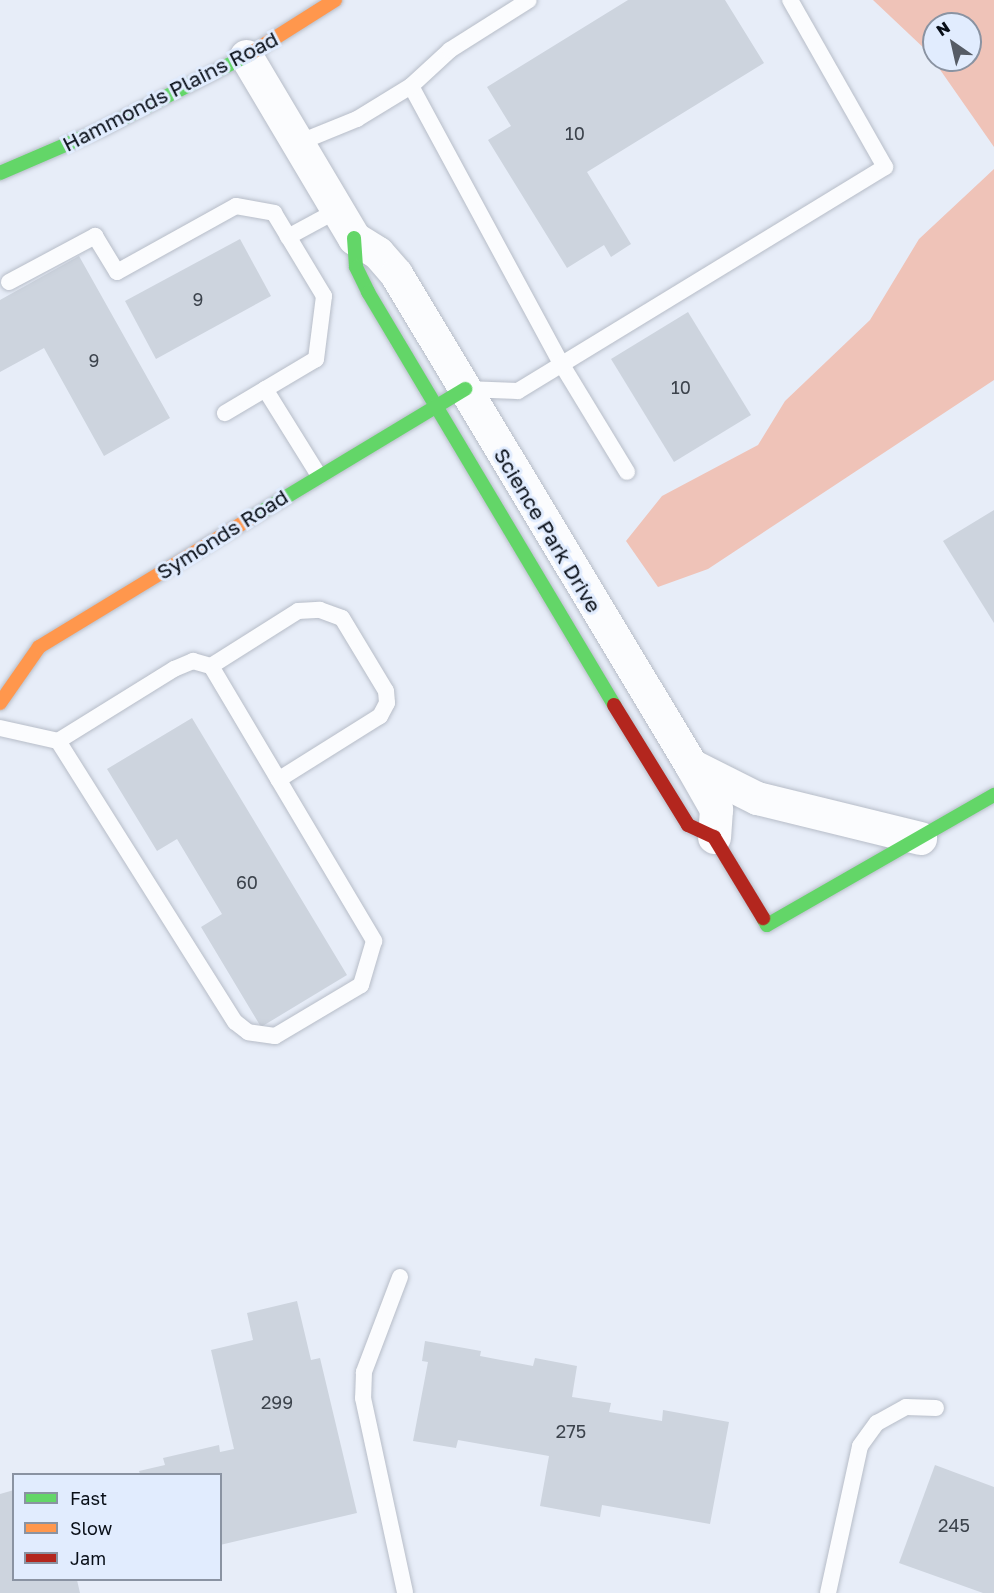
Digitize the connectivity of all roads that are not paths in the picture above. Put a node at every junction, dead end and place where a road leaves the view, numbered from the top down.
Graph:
1 (335, 0) edge
2 (529, 0) edge
3 (789, 0) edge
4 (246, 56) junction
5 (411, 86) junction
6 (298, 143) junction
7 (0, 173) edge
8 (338, 210) junction
9 (288, 237) junction
10 (354, 238) junction
11 (9, 282) dead end
12 (562, 365) junction
13 (265, 389) junction
14 (465, 389) junction
15 (435, 406) junction
16 (225, 413) dead end
17 (627, 472) dead end
18 (318, 474) junction
19 (211, 666) junction
20 (0, 703) edge
21 (0, 728) edge
22 (58, 741) junction
23 (691, 765) junction
24 (278, 780) junction
25 (994, 795) edge
26 (714, 837) junction
27 (920, 838) junction
28 (400, 1277) dead end
29 (936, 1408) dead end
30 (405, 1593) edge
31 (828, 1593) edge

1 - 4 street, Hammonds Plains Road
2 - 5 lane
3 - 12 lane
4 - 6 street, Science Park Drive
4 - 7 street, Hammonds Plains Road
5 - 6 lane
5 - 12 lane
6 - 8 street, Science Park Drive
8 - 9 lane
8 - 10 street, Science Park Drive
9 - 11 lane
9 - 13 lane
10 - 14 street, Science Park Drive
10 - 15 street, Science Park Drive
12 - 14 lane
12 - 17 lane
13 - 16 lane
13 - 18 lane
14 - 15 street, Symonds Road
14 - 23 street, Science Park Drive
15 - 18 street, Symonds Road
15 - 26 street, Science Park Drive
18 - 20 street, Symonds Road
19 - 22 lane
19 - 24 lane
19 - 24 lane
21 - 22 lane
22 - 24 lane
23 - 26 street, Science Park Drive
23 - 27 street
25 - 27 street
26 - 27 street
28 - 30 lane
29 - 31 lane

